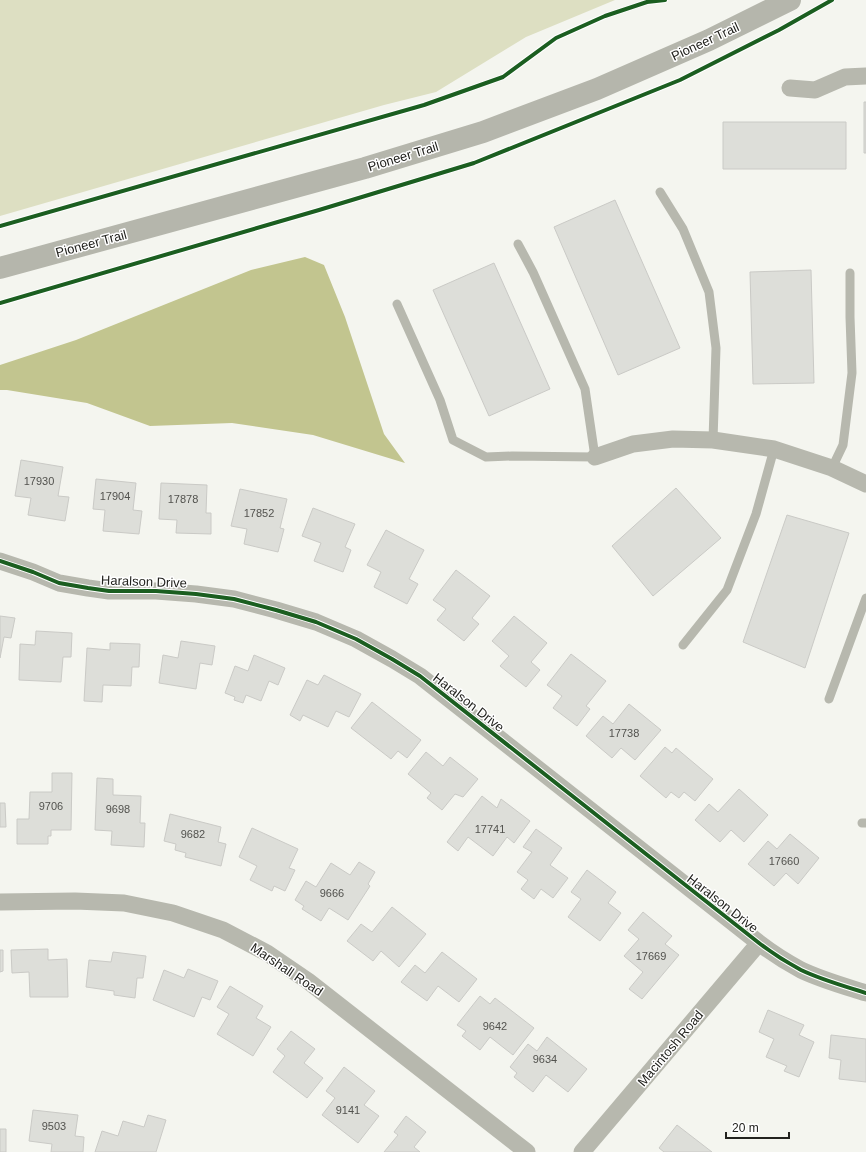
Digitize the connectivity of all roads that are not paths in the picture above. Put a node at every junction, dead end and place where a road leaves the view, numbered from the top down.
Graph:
1 (790, 0) edge
2 (866, 76) edge
3 (790, 88) dead end
4 (660, 192) dead end
5 (518, 244) dead end
6 (0, 268) edge
7 (850, 273) dead end
8 (397, 304) dead end
9 (713, 440) junction
10 (774, 449) junction
11 (595, 457) junction
12 (832, 468) junction
13 (866, 484) edge
14 (0, 561) edge
15 (866, 598) edge
16 (683, 645) dead end
17 (830, 699) dead end
18 (0, 902) edge
19 (758, 943) junction
20 (866, 993) edge
21 (527, 1152) edge
22 (582, 1152) edge

1 - 6 main road, Pioneer Trail
2 - 3 street
4 - 9 lane
5 - 11 lane
7 - 12 lane
8 - 11 lane
9 - 10 street
9 - 11 street
10 - 12 street
10 - 16 lane
12 - 13 street
14 - 19 street, Haralson Drive
15 - 17 lane
18 - 21 street, Marshall Road
19 - 20 street, Haralson Drive
19 - 22 street, Macintosh Road

